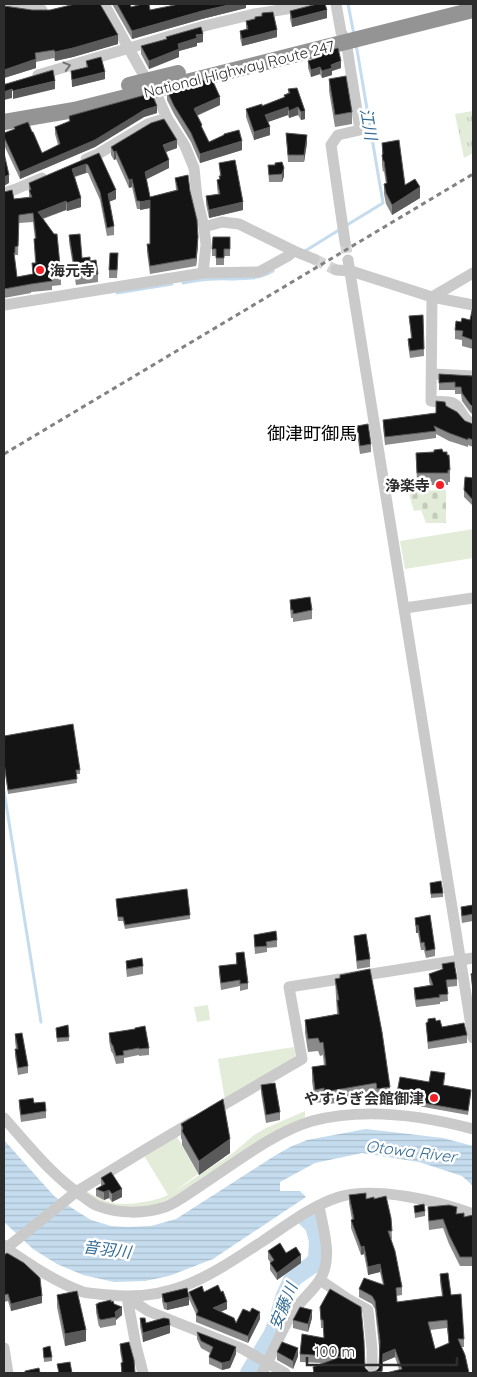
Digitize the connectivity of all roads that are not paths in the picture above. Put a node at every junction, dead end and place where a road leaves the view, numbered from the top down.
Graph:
1 (104, 4) edge
2 (319, 4) edge
3 (336, 4) edge
4 (457, 4) edge
5 (4, 7) edge
6 (254, 9) edge
7 (53, 10) edge
8 (473, 10) edge
9 (350, 35) junction
10 (128, 48) junction
11 (23, 79) edge
12 (151, 86) junction
13 (4, 111) edge
14 (166, 118) junction
15 (4, 122) edge
16 (80, 162) edge
17 (52, 174) edge
18 (4, 192) edge
19 (204, 227) junction
20 (345, 242) tunnel mouth
21 (294, 251) junction
22 (314, 259) tunnel mouth
23 (349, 266) junction
24 (336, 270) tunnel mouth
25 (203, 273) junction
26 (473, 273) edge
27 (432, 297) junction
28 (4, 305) edge
29 (473, 305) edge
30 (432, 374) junction
31 (473, 376) edge
32 (473, 424) edge
33 (473, 598) edge
34 (404, 608) junction
35 (473, 958) edge
36 (460, 960) junction
37 (473, 1038) edge
38 (4, 1118) edge
39 (473, 1129) edge
40 (74, 1194) junction
41 (319, 1206) junction
42 (473, 1214) edge
43 (6, 1248) edge
44 (320, 1280) junction
45 (127, 1297) junction
46 (4, 1348) edge
47 (264, 1366) edge
48 (8, 1373) edge
49 (143, 1373) edge
50 (285, 1373) edge
51 (372, 1373) edge

1 - 10 street
2 - 6 street
3 - 9 street
4 - 9 highway, National Highway Route 247
5 - 7 street
6 - 10 street
8 - 9 highway, National Highway Route 247
9 - 12 highway, National Highway Route 247
9 - 20 street
11 -> 10 street
10 - 12 street
12 - 13 highway, National Highway Route 247
12 - 14 street
12 - 15 highway, National Highway Route 247
14 - 16 street
14 - 19 street
17 - 18 street
19 - 21 street
19 - 25 street
21 - 22 street
21 - 25 street
23 - 24 street
23 - 27 street
23 - 34 street
25 - 28 street
26 - 27 street
27 - 29 street
27 - 30 street
30 - 31 street
30 - 32 street
33 - 34 street
34 - 36 street
35 - 36 street
36 - 37 street
36 - 40 street
38 - 40 street
39 - 40 street
40 - 43 street
41 - 42 street
41 - 44 street
41 - 45 street
43 - 45 street
44 - 47 street
44 - 51 street
45 - 47 street
45 - 49 street
46 - 48 street
47 - 50 street

